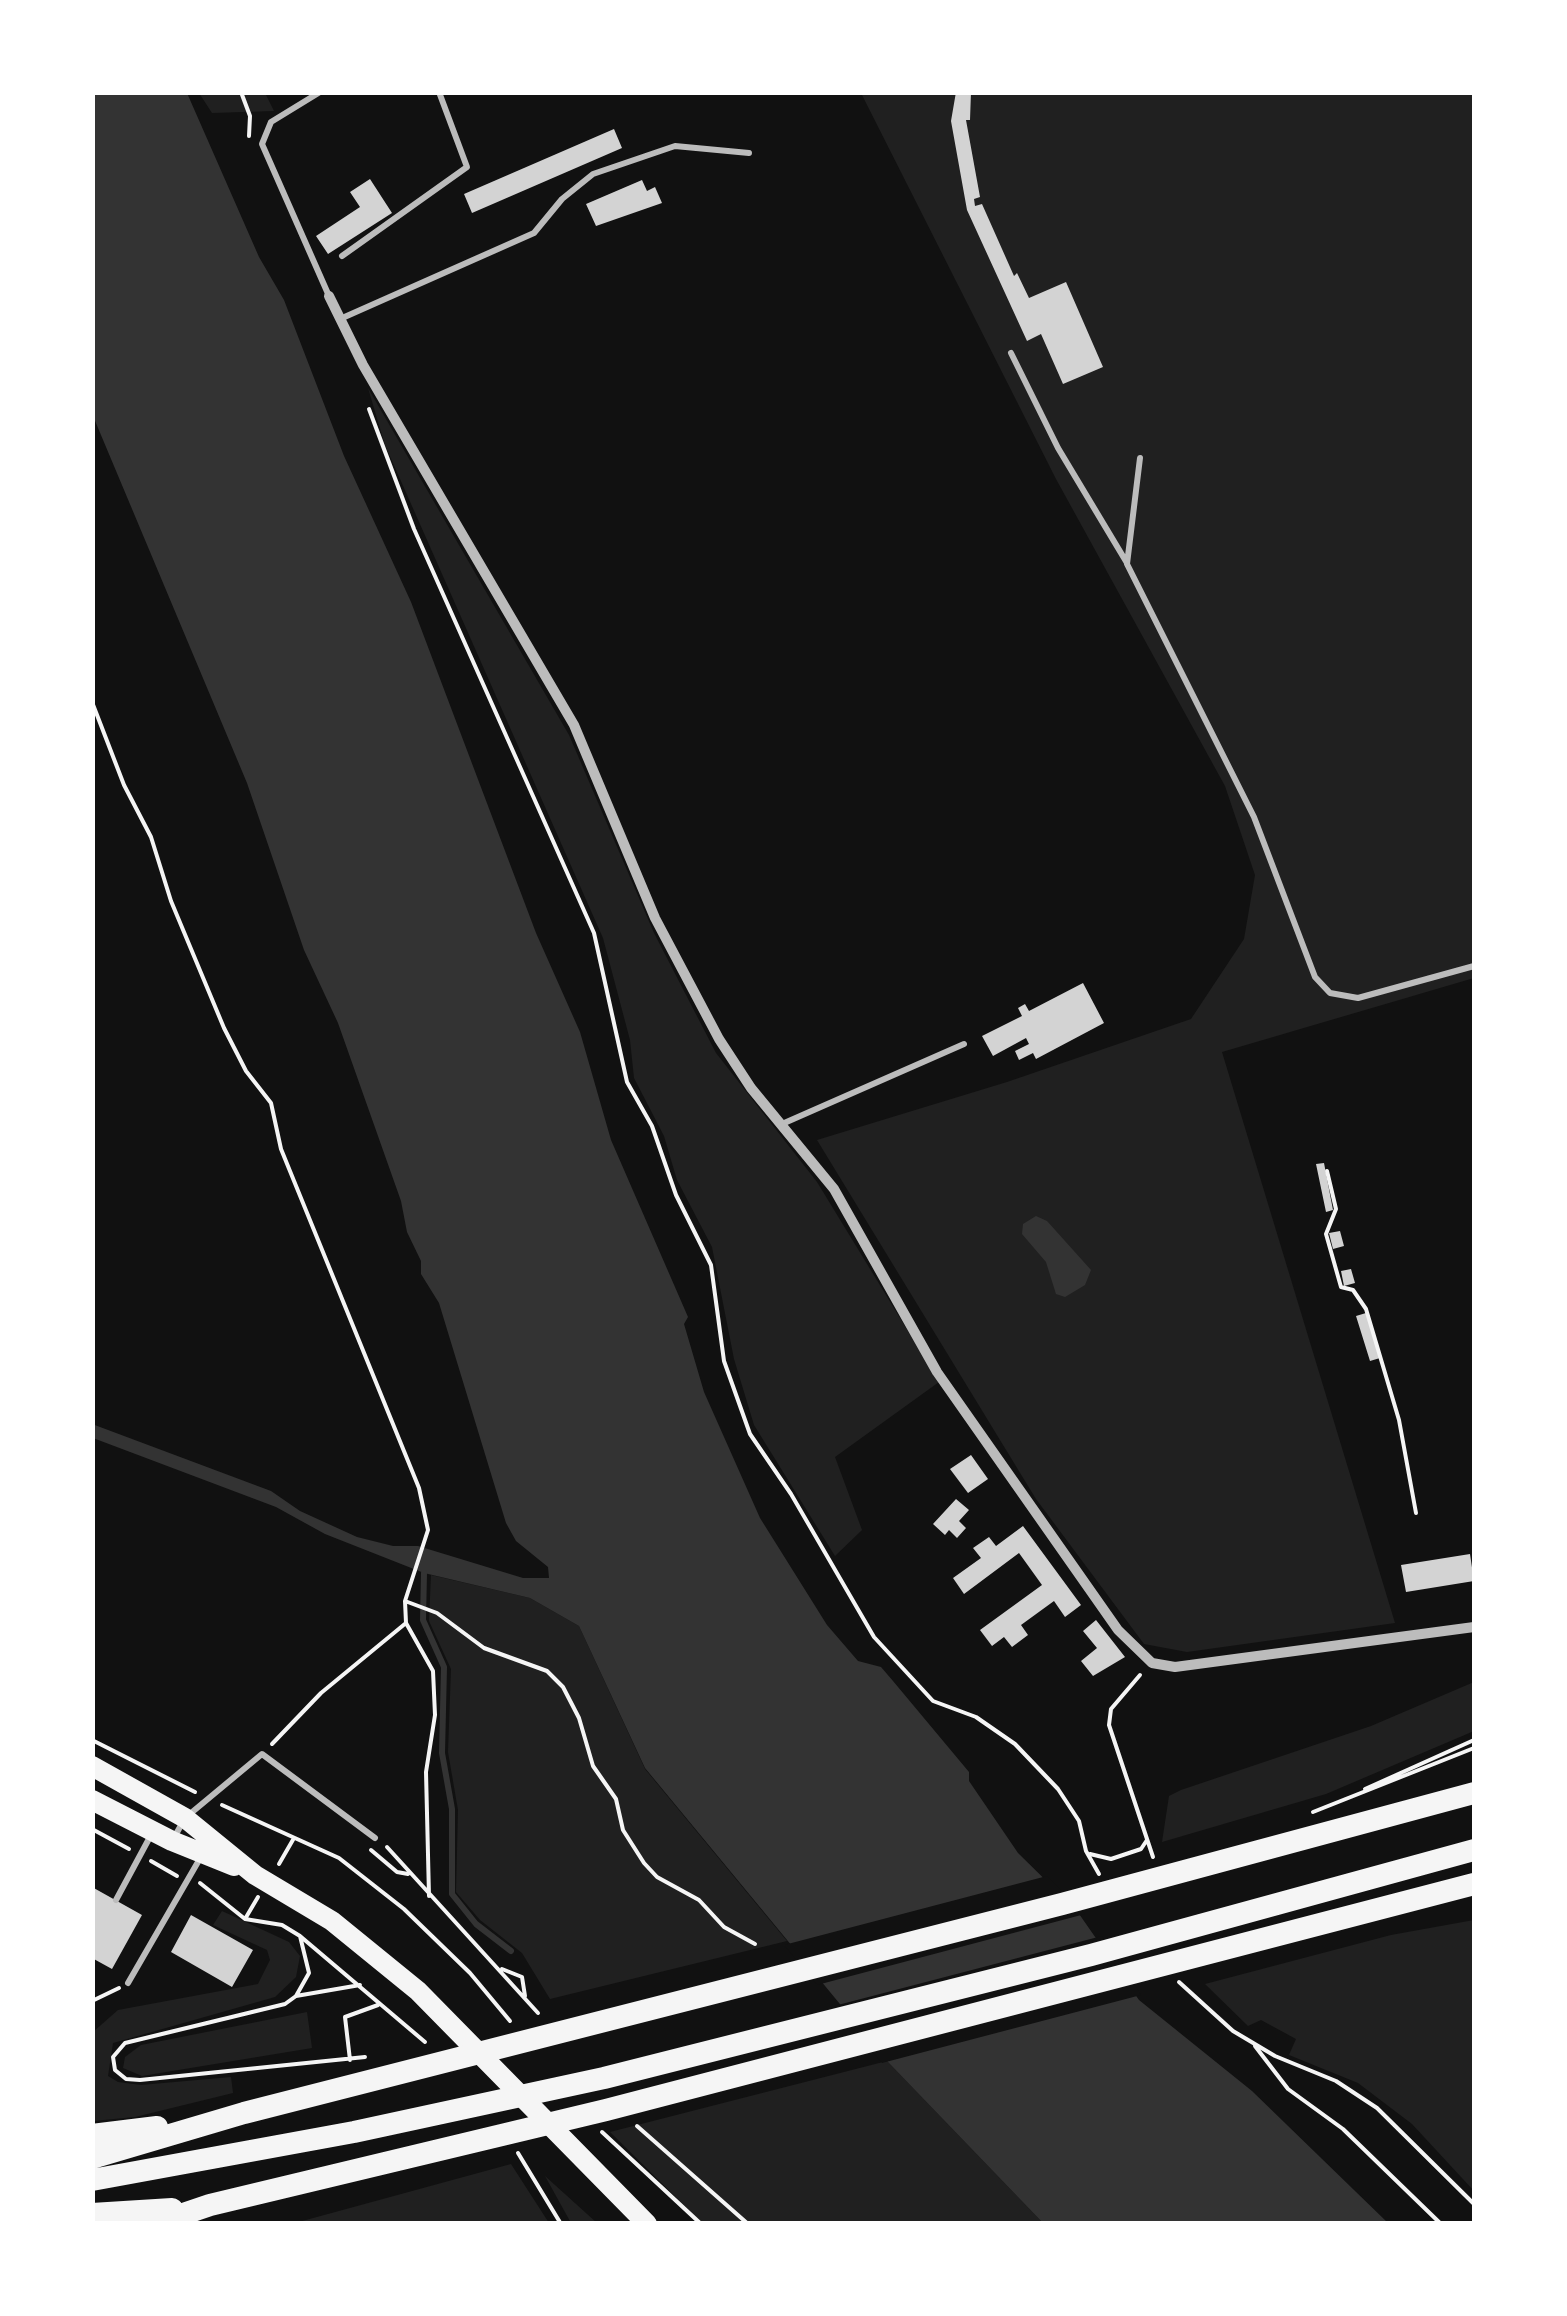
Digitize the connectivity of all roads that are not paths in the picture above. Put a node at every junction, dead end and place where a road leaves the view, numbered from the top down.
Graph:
1 (320, 92) edge
2 (438, 92) edge
3 (749, 153) dead end
4 (342, 256) dead end
5 (329, 296) joint
6 (340, 320) junction
7 (1011, 353) dead end
8 (1140, 458) dead end
9 (1128, 564) junction
10 (1474, 966) edge
11 (964, 1044) dead end
12 (779, 1125) junction
13 (1474, 1628) edge
14 (92, 1766) edge
15 (1474, 1790) edge
16 (96, 1807) edge
17 (185, 1818) junction
18 (162, 1836) junction
19 (375, 1838) road end
20 (1474, 1850) edge
21 (202, 1854) junction
22 (255, 1874) junction
23 (1474, 1884) edge
24 (116, 1900) dead end
25 (128, 1984) road end
26 (244, 2113) junction
27 (92, 2135) edge
28 (92, 2158) edge
29 (92, 2180) edge
30 (210, 2205) junction
31 (92, 2214) edge
32 (154, 2224) edge
33 (647, 2224) edge

1 - 5 lane
2 - 4 lane
3 - 6 lane
5 - 6 street
6 - 12 street
7 - 9 lane
8 - 9 lane
9 - 10 lane
11 - 12 lane
12 - 13 street
14 - 17 main road
15 - 26 highway
16 - 18 main road
17 - 18 lane
17 - 19 lane
17 - 22 main road
18 - 21 main road
18 - 24 lane
20 - 29 highway
21 - 22 main road
21 - 25 lane
22 - 33 main road
23 - 30 highway
26 - 27 highway
26 - 28 highway
30 - 31 highway
30 - 32 highway

